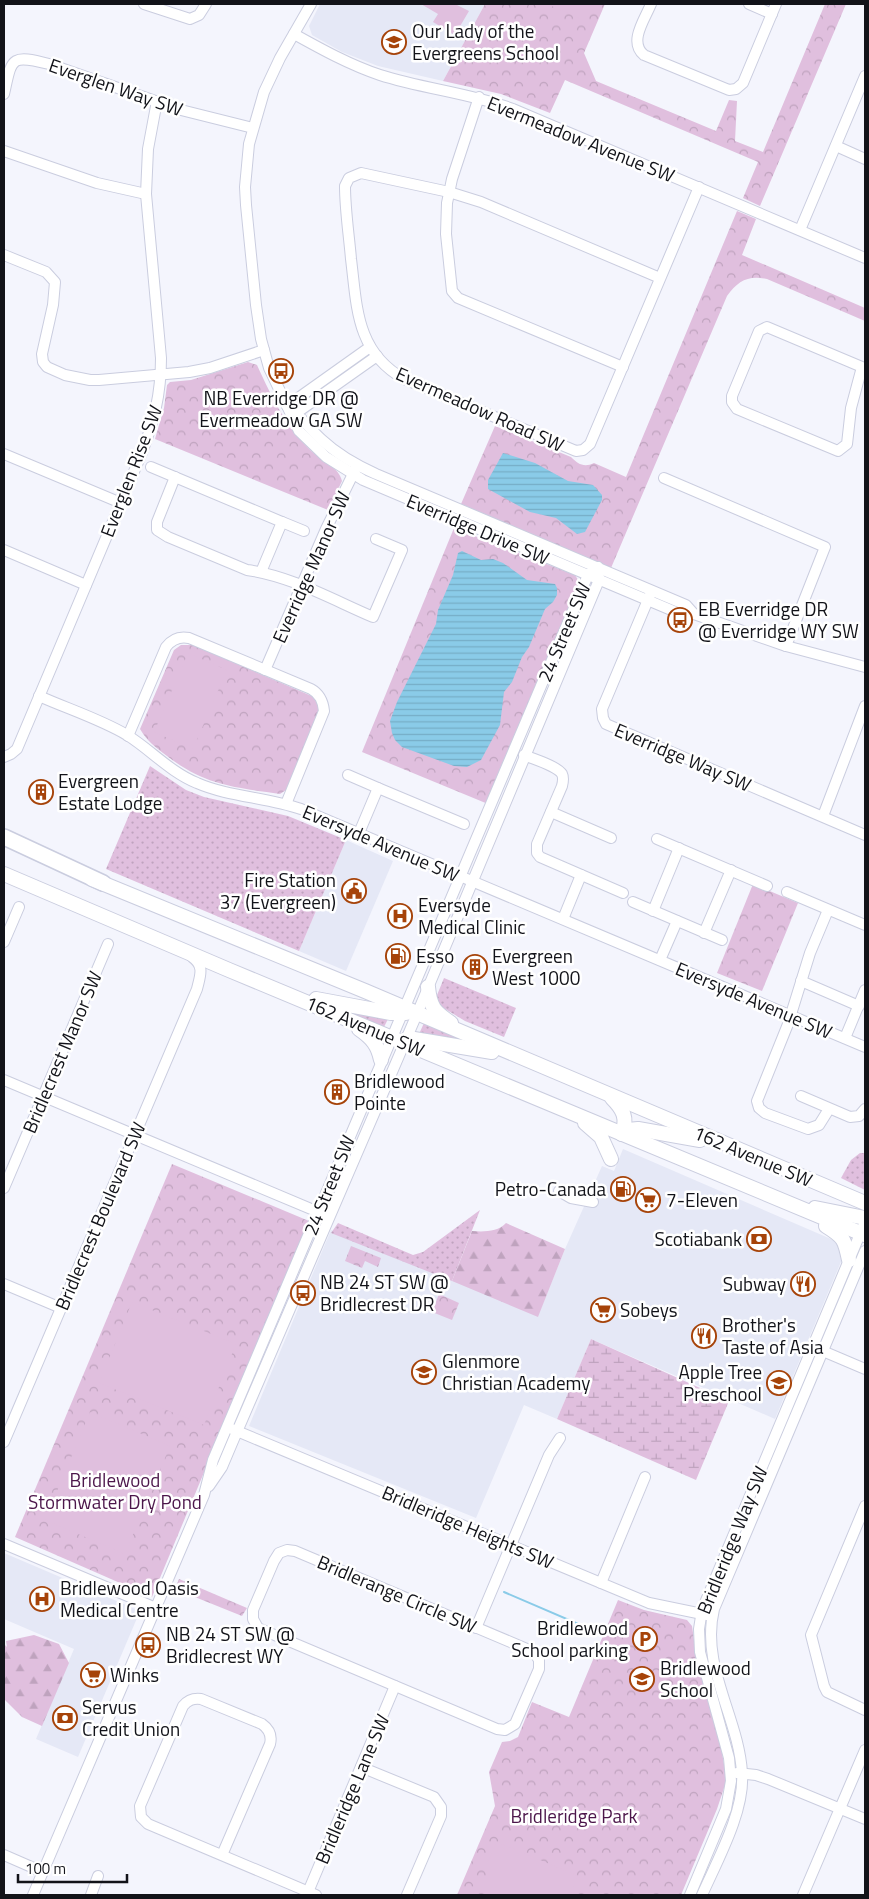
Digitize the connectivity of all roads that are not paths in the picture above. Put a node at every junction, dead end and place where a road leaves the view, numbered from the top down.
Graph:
1 (144, 4) edge
2 (206, 4) edge
3 (311, 4) edge
4 (651, 4) edge
5 (749, 4) edge
6 (774, 9) edge
7 (294, 34) junction
8 (865, 76) edge
9 (4, 94) edge
10 (479, 97) junction
11 (157, 101) junction
12 (253, 128) junction
13 (836, 146) junction
14 (4, 151) edge
15 (865, 159) edge
16 (698, 187) junction
17 (449, 192) junction
18 (146, 194) junction
19 (800, 230) junction
20 (4, 255) edge
21 (865, 258) edge
22 (660, 278) junction
23 (264, 350) junction
24 (373, 351) junction
25 (623, 367) junction
26 (863, 367) edge
27 (161, 375) junction
28 (287, 406) junction
29 (294, 414) junction
30 (4, 454) edge
31 (151, 467) dead end
32 (355, 470) junction
33 (175, 477) junction
34 (664, 478) dead end
35 (121, 504) junction
36 (458, 514) junction
37 (282, 522) junction
38 (304, 531) dead end
39 (376, 539) dead end
40 (4, 550) edge
41 (598, 567) junction
42 (261, 572) junction
43 (588, 575) junction
44 (599, 580) junction
45 (86, 585) junction
46 (302, 587) junction
47 (652, 590) junction
48 (648, 600) junction
49 (694, 614) junction
50 (786, 646) junction
51 (865, 668) edge
52 (265, 670) junction
53 (39, 696) junction
54 (865, 706) edge
55 (128, 736) junction
56 (524, 755) junction
57 (4, 757) edge
58 (348, 775) dead end
59 (378, 788) junction
60 (286, 804) junction
61 (551, 812) junction
62 (823, 816) junction
63 (464, 824) dead end
64 (359, 833) junction
65 (865, 835) edge
66 (4, 837) edge
67 (611, 838) dead end
68 (657, 839) dead end
69 (4, 843) edge
70 (679, 848) junction
71 (731, 870) junction
72 (4, 874) edge
73 (581, 875) junction
74 (460, 876) junction
75 (471, 881) junction
76 (103, 883) junction
77 (767, 886) dead end
78 (786, 892) dead end
79 (623, 893) dead end
80 (632, 902) dead end
81 (19, 907) dead end
82 (828, 910) junction
83 (653, 911) junction
84 (562, 919) junction
85 (676, 921) junction
86 (865, 926) edge
87 (704, 933) junction
88 (722, 940) dead end
89 (4, 942) edge
90 (108, 944) dead end
91 (184, 951) junction
92 (660, 960) junction
93 (232, 972) junction
94 (800, 981) junction
95 (428, 987) junction
96 (197, 990) junction
97 (865, 990) edge
98 (286, 993) junction
99 (859, 1006) junction
100 (411, 1011) junction
101 (790, 1015) junction
102 (345, 1018) junction
103 (468, 1036) junction
104 (845, 1038) junction
105 (398, 1040) junction
106 (865, 1047) edge
107 (522, 1059) junction
108 (381, 1060) junction
109 (4, 1080) edge
110 (43, 1096) junction
111 (610, 1096) junction
112 (800, 1096) dead end
113 (829, 1108) junction
114 (865, 1109) edge
115 (570, 1112) junction
116 (622, 1134) junction
117 (135, 1135) junction
118 (726, 1144) junction
119 (611, 1160) dead end
120 (4, 1188) edge
121 (559, 1191) dead end
122 (775, 1198) junction
123 (593, 1202) dead end
124 (865, 1203) edge
125 (793, 1206) junction
126 (318, 1213) junction
127 (329, 1216) junction
128 (865, 1218) edge
129 (864, 1231) edge
130 (865, 1252) edge
131 (849, 1260) junction
132 (4, 1284) edge
133 (61, 1308) junction
134 (812, 1347) junction
135 (823, 1351) junction
136 (865, 1369) edge
137 (227, 1426) junction
138 (777, 1430) junction
139 (237, 1431) junction
140 (788, 1434) junction
141 (560, 1438) dead end
142 (4, 1442) edge
143 (645, 1477) dead end
144 (204, 1495) junction
145 (865, 1506) edge
146 (738, 1522) junction
147 (748, 1526) junction
148 (4, 1544) edge
149 (511, 1546) junction
150 (601, 1583) junction
151 (156, 1608) junction
152 (701, 1614) junction
153 (712, 1616) junction
154 (476, 1628) junction
155 (395, 1686) junction
156 (865, 1710) edge
157 (865, 1750) edge
158 (361, 1767) junction
159 (731, 1773) junction
160 (742, 1773) junction
161 (840, 1808) junction
162 (865, 1819) edge
163 (4, 1855) edge
164 (222, 1855) junction
165 (43, 1872) junction
166 (98, 1876) dead end
167 (312, 1894) edge
168 (33, 1895) edge
169 (90, 1895) edge
170 (407, 1895) edge
171 (690, 1895) edge
172 (702, 1895) edge
173 (803, 1895) edge

1 - 2 street
3 - 7 street, Everridge Drive SW
4 - 6 street
5 - 6 street
7 - 10 street, Evermeadow Avenue SW
7 - 12 street, Everridge Drive SW
8 - 13 street
9 - 11 street, Everglen Way SW
10 - 16 street, Evermeadow Avenue SW
10 - 17 street
11 - 12 street, Everglen Way SW
11 - 18 street, Everglen Rise SW
12 - 23 street, Everridge Drive SW
13 - 15 street
13 - 19 street
14 - 18 street
16 - 19 street, Evermeadow Avenue SW
16 - 22 street, Evermeadow Road SW
17 - 22 street, Evermeadow Road SW
17 - 24 street, Evermeadow Road SW
17 - 25 street
18 - 27 street, Everglen Rise SW
19 - 21 street, Evermeadow Avenue SW
20 - 27 street
22 - 25 street, Evermeadow Road SW
23 - 27 street
23 - 28 street, Everridge Drive SW
24 - 25 street, Evermeadow Road SW
24 - 28 street
24 - 29 street
26 - 26 street
27 - 35 street, Everglen Rise SW
28 - 29 street, Everridge Drive SW
29 - 32 street, Everridge Drive SW
30 - 35 street
31 - 33 street
32 - 36 street, Everridge Drive SW
32 - 46 street, Everridge Manor SW
33 - 37 street
33 - 42 street
34 - 50 street
35 - 45 street, Everglen Rise SW
36 - 41 street, Everridge Drive SW
36 - 43 street, Everridge Drive SW
37 - 38 street
37 - 42 street
39 - 46 street
40 - 45 street
41 - 43 street, 24 Street SW
41 - 44 street, 24 Street SW
41 - 47 street, Everridge Drive SW
42 - 46 street
43 - 44 street, Everridge Drive SW
43 - 74 street, 24 Street SW
44 - 48 street, Everridge Drive SW
44 - 56 street, 24 Street SW
45 - 53 street, Everglen Rise SW
46 - 52 street, Everridge Manor SW
47 - 48 street, Everridge Way SW
47 - 49 street, Everridge Drive SW
48 - 49 street, Everridge Drive SW
48 - 62 street, Everridge Way SW
49 - 50 street, Everridge Drive SW
50 - 51 street, Everridge Drive SW
52 - 55 street
52 - 60 street
53 - 55 street, Eversyde Avenue SW
53 - 57 street, Everglen Rise SW
54 - 62 street
55 - 60 street, Eversyde Avenue SW
56 - 61 street
56 - 75 street, 24 Street SW
58 - 59 street
59 - 63 street
59 - 64 street
60 - 64 street, Eversyde Avenue SW
61 - 67 street
61 - 73 street
62 - 65 street, Everridge Way SW
64 - 74 street, Eversyde Avenue SW
66 - 76 highway
68 - 70 street
69 - 76 main road, 162 Avenue SW
70 - 71 street
70 - 83 street
71 - 77 street
71 - 87 street
72 - 91 main road, 162 Avenue SW
73 - 79 street
73 - 84 street
74 - 75 street, Eversyde Avenue SW
74 - 100 street, 24 Street SW
75 - 84 street, Eversyde Avenue SW
75 - 95 street, 24 Street SW
76 - 100 main road, 162 Avenue SW
78 - 82 street
80 - 83 street
81 - 89 street
82 - 86 street
82 - 94 street
83 - 85 street
84 - 92 street, Eversyde Avenue SW
85 - 87 street
85 - 92 street
87 - 88 street
90 - 110 street, Bridlecrest Manor SW
91 - 93 main road, 162 Avenue SW
91 - 96 street
92 - 101 street, Eversyde Avenue SW
93 - 96 street
93 - 98 main road, 162 Avenue SW
94 - 99 street
94 - 101 street
95 - 100 street, 24 Street SW
95 - 103 main road
96 - 117 street, Bridlecrest Boulevard SW
97 - 99 street
98 - 100 main road
98 - 102 main road, 162 Avenue SW
99 - 104 street
100 - 103 main road, 162 Avenue SW
100 - 105 street, 24 Street SW
100 - 105 street, 24 Street SW
101 - 104 street, Eversyde Avenue SW
101 - 113 street
102 - 105 main road, 162 Avenue SW
102 - 108 main road
103 - 107 main road, 162 Avenue SW
104 - 106 street, Eversyde Avenue SW
105 - 107 main road
105 - 108 street, 24 Street SW
105 - 115 main road, 162 Avenue SW
105 - 127 street, 24 Street SW
107 - 111 main road, 162 Avenue SW
108 - 126 street, 24 Street SW
109 - 110 street
110 - 117 street
110 - 120 street, Bridlecrest Manor SW
111 - 116 main road
111 - 118 main road, 162 Avenue SW
112 - 113 street
113 - 114 street
115 - 116 main road, 162 Avenue SW
115 - 119 main road
116 - 118 main road
116 - 122 main road, 162 Avenue SW
117 - 126 street
117 - 133 street, Bridlecrest Boulevard SW
118 - 124 main road, 162 Avenue SW
121 - 123 street
122 - 125 main road, 162 Avenue SW
122 - 128 main road
125 - 129 main road, 162 Avenue SW
125 - 131 main road
126 - 127 street
126 - 137 street, 24 Street SW
127 - 139 street, 24 Street SW
129 - 131 street, Bridleridge Way SW
130 - 135 street, Bridleridge Way SW
131 - 134 street, Bridleridge Way SW
132 - 133 street
133 - 142 street, Bridlecrest Boulevard SW
134 - 135 street
134 - 138 street, Bridleridge Way SW
135 - 136 street
135 - 140 street, Bridleridge Way SW
137 - 139 street, Bridleridge Heights SW
137 - 144 street, 24 Street SW
138 - 140 street
138 - 146 street, Bridleridge Way SW
139 - 144 street, 24 Street SW
139 - 149 street, Bridleridge Heights SW
140 - 147 street, Bridleridge Way SW
141 - 149 street
143 - 150 street
144 - 151 street, 24 Street SW
145 - 156 street
146 - 147 street
146 - 152 street, Bridleridge Way SW
147 - 153 street, Bridleridge Way SW
148 - 151 street
149 - 150 street, Bridleridge Heights SW
149 - 154 street
150 - 152 street, Bridleridge Heights SW
151 - 165 street, 24 Street SW
152 - 153 street, Bridleridge Heights SW
152 - 159 street, Bridleridge Way SW
153 - 160 street, Bridleridge Way SW
154 - 155 street, Bridlerange Circle SW
154 - 155 street, Bridlerange Circle SW
155 - 158 street, Bridleridge Lane SW
157 - 161 street
158 - 167 street, Bridleridge Lane SW
158 - 170 street
159 - 160 street
159 - 171 street, Bridleridge Way SW
160 - 161 street
160 - 172 street, Bridleridge Way SW
161 - 162 street
161 - 173 street
163 - 165 street
164 - 164 street
164 - 167 street
165 - 168 street, 24 Street SW
166 - 169 street

